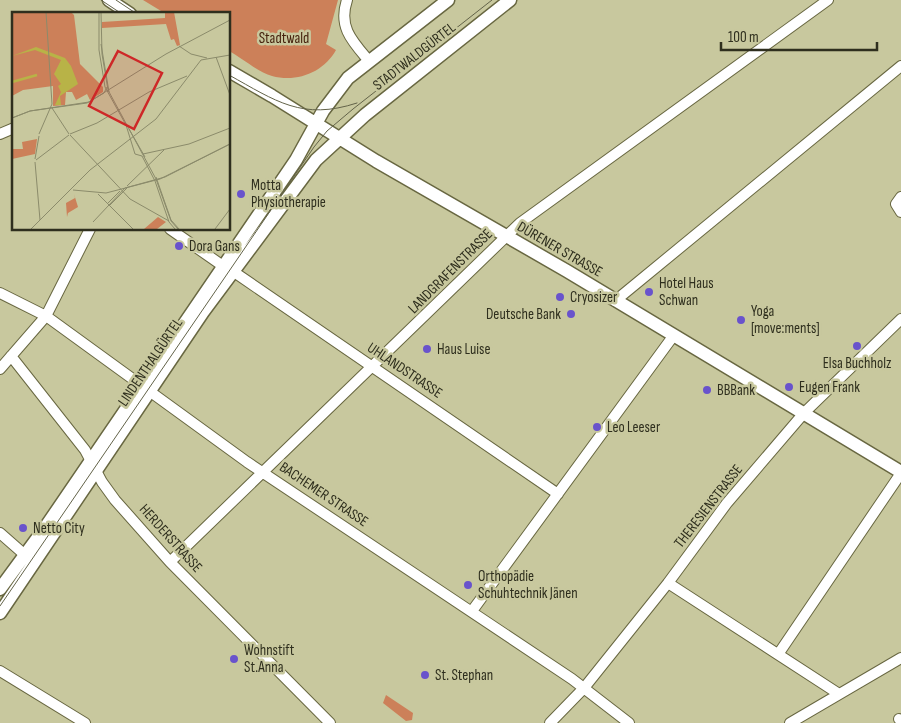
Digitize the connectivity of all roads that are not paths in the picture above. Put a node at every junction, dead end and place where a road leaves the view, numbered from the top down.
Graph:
1 (108, 0) edge
2 (347, 0) edge
3 (448, 0) edge
4 (510, 0) edge
5 (828, 0) edge
6 (127, 12) edge
7 (369, 61) junction
8 (901, 66) edge
9 (230, 72) edge
10 (316, 125) junction
11 (12, 130) edge
12 (0, 134) edge
13 (338, 138) junction
14 (901, 197) edge
15 (901, 212) edge
16 (89, 230) edge
17 (171, 230) edge
18 (506, 236) junction
19 (229, 269) junction
20 (0, 293) edge
21 (615, 301) junction
22 (46, 316) junction
23 (901, 319) edge
24 (674, 336) junction
25 (11, 356) junction
26 (374, 367) junction
27 (0, 369) edge
28 (146, 388) junction
29 (804, 413) junction
30 (93, 465) junction
31 (264, 472) junction
32 (901, 472) edge
33 (558, 494) junction
34 (0, 532) edge
35 (25, 555) junction
36 (170, 562) junction
37 (668, 584) junction
38 (0, 589) edge
39 (472, 611) junction
40 (0, 614) edge
41 (779, 653) junction
42 (901, 658) edge
43 (0, 670) edge
44 (584, 688) junction
45 (840, 694) junction
46 (85, 723) edge
47 (330, 723) edge
48 (550, 723) edge
49 (629, 723) edge
50 (790, 723) edge

1 - 6 main road
2 - 7 street
3 - 7 main road, STADTWALDGÜRTEL
4 - 13 main road, STADTWALDGÜRTEL
5 - 18 street, LANDGRAFENSTRASSE
7 - 10 main road, STADTWALDGÜRTEL
8 - 21 street
9 - 10 main road, DÜRENER STRASSE
10 - 13 main road, DÜRENER STRASSE
10 - 19 main road, LINDENTHALGÜRTEL
11 - 12 street
13 - 18 main road, DÜRENER STRASSE
13 - 19 main road, LINDENTHALGÜRTEL
14 - 15 street
16 - 22 street
17 - 19 street, UHLANDSTRASSE
18 - 21 main road, DÜRENER STRASSE
18 - 26 street, LANDGRAFENSTRASSE
19 - 26 street, UHLANDSTRASSE
19 - 28 main road, LINDENTHALGÜRTEL
20 - 22 street, BACHEMER STRASSE
21 - 24 main road, DÜRENER STRASSE
22 - 25 street
22 - 28 street, BACHEMER STRASSE
23 - 29 street, THERESIENSTRASSE
24 - 29 main road, DÜRENER STRASSE
24 - 33 street
25 - 27 street
25 - 30 street, HERDERSTRASSE
26 - 31 street, LANDGRAFENSTRASSE
26 - 33 street, UHLANDSTRASSE
28 - 30 main road, LINDENTHALGÜRTEL
28 - 31 street, BACHEMER STRASSE
29 - 32 main road, DÜRENER STRASSE
29 - 37 street, THERESIENSTRASSE
30 - 35 main road, LINDENTHALGÜRTEL
30 - 36 street, HERDERSTRASSE
30 - 40 main road, LINDENTHALGÜRTEL
31 - 36 street, LANDGRAFENSTRASSE
31 - 39 street, BACHEMER STRASSE
32 - 41 street
33 - 39 street
34 - 35 street
35 - 38 main road, LINDENTHALGÜRTEL
36 - 47 street, HERDERSTRASSE
37 - 41 street
37 - 44 street, THERESIENSTRASSE
39 - 44 street, BACHEMER STRASSE
41 - 45 street
42 - 45 street
43 - 46 street
44 - 48 street, THERESIENSTRASSE
44 - 49 street, BACHEMER STRASSE
45 - 50 street

